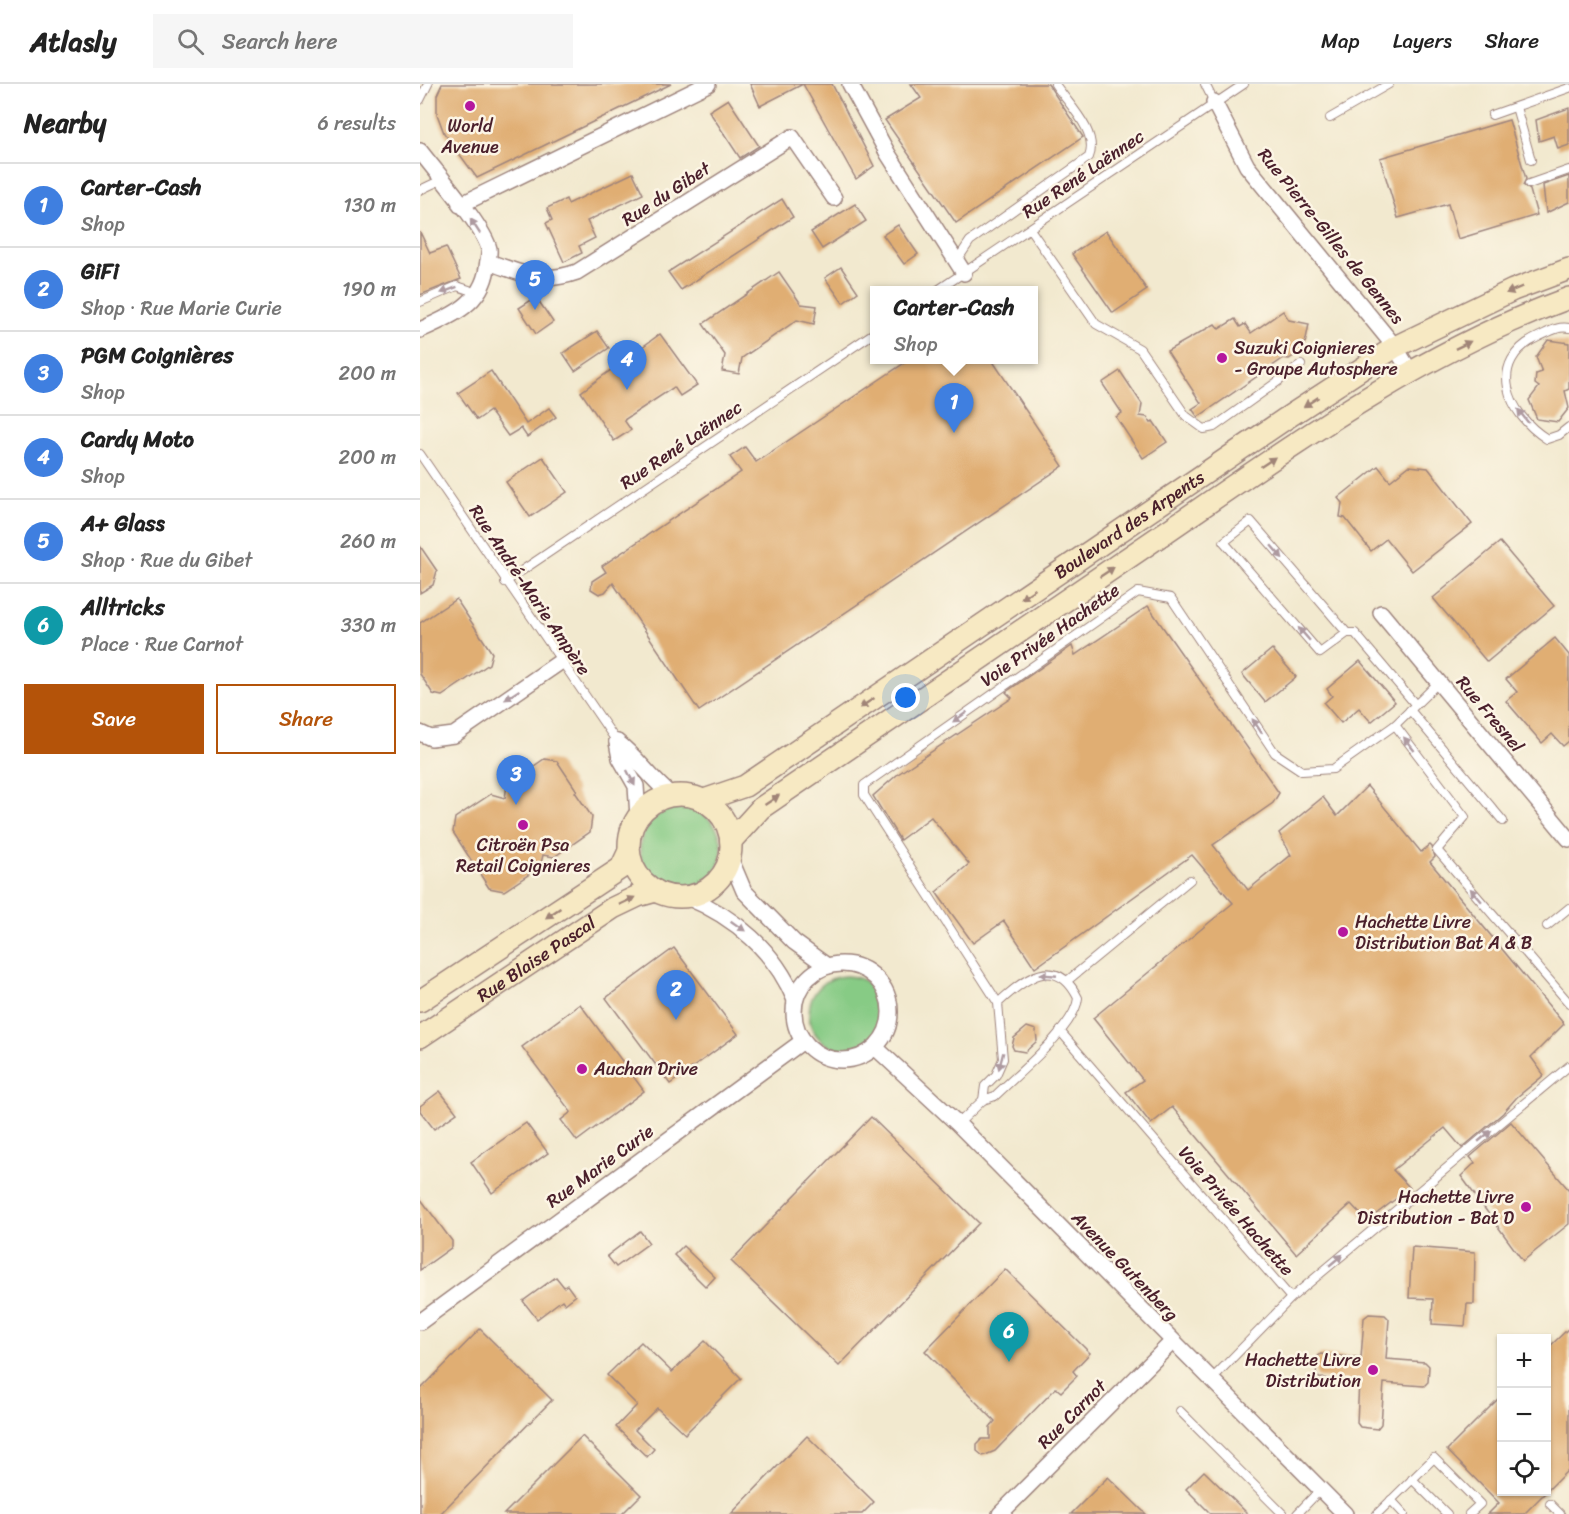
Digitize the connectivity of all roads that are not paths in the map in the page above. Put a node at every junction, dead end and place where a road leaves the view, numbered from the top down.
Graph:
1 (428, 84) edge
2 (708, 84) edge
3 (850, 84) edge
4 (1055, 84) edge
5 (1205, 84) edge
6 (1244, 84) edge
7 (1389, 84) edge
8 (1569, 88) edge
9 (420, 100) edge
10 (1214, 102) junction
11 (1516, 107) junction
12 (1492, 115) dead end
13 (1330, 118) dead end
14 (420, 151) edge
15 (1530, 160) dead end
16 (1569, 170) edge
17 (441, 180) junction
18 (1529, 184) dead end
19 (420, 190) edge
20 (834, 198) dead end
21 (460, 205) junction
22 (1030, 229) junction
23 (488, 262) junction
24 (960, 267) junction
25 (1569, 269) edge
26 (943, 286) edge
27 (476, 297) junction
28 (1569, 298) edge
29 (420, 302) edge
30 (1569, 328) edge
31 (420, 330) edge
32 (870, 336) edge
33 (1395, 347) junction
34 (1301, 364) dead end
35 (1410, 370) junction
36 (1569, 427) edge
37 (420, 454) edge
38 (505, 582) junction
39 (1381, 613) dead end
40 (1347, 633) junction
41 (560, 662) junction
42 (1439, 682) junction
43 (1412, 707) junction
44 (1395, 725) junction
45 (420, 733) edge
46 (617, 742) junction
47 (671, 795) junction
48 (704, 800) junction
49 (638, 817) junction
50 (1503, 821) dead end
51 (1569, 839) edge
52 (730, 850) junction
53 (629, 851) junction
54 (1190, 880) dead end
55 (656, 891) junction
56 (687, 897) junction
57 (1569, 908) edge
58 (1547, 926) dead end
59 (826, 966) junction
60 (1067, 981) junction
61 (795, 999) junction
62 (420, 1001) edge
63 (1569, 1003) edge
64 (999, 1004) junction
65 (1060, 1031) junction
66 (420, 1036) edge
67 (803, 1041) junction
68 (876, 1048) junction
69 (1569, 1066) edge
70 (983, 1100) junction
71 (958, 1124) junction
72 (1291, 1298) junction
73 (420, 1322) edge
74 (1172, 1342) junction
75 (1211, 1380) junction
76 (1180, 1411) dead end
77 (1412, 1479) junction
78 (1320, 1490) junction
79 (1391, 1500) junction
80 (1550, 1503) dead end
81 (1000, 1514) edge
82 (1283, 1514) edge
83 (1296, 1514) edge
84 (1345, 1514) edge
85 (1377, 1514) edge
86 (1404, 1514) edge
87 (1447, 1514) edge
88 (1469, 1514) edge
89 (1560, 1514) edge

1 - 9 lane
2 - 21 street
3 - 24 street
4 - 24 lane
5 - 10 lane, Rue Pierre-Gilles de Gennes
6 - 10 lane, Rue René Laënnec
7 - 13 lane
8 - 11 lane
10 - 22 lane, Rue René Laënnec
10 - 33 street, Rue Pierre-Gilles de Gennes
11 - 12 lane
11 - 15 lane
14 - 17 street
16 - 18 lane
17 - 19 lane
17 - 21 street
20 - 23 street, Rue du Gibet
23 -> 21 street
22 - 24 lane, Rue René Laënnec
22 - 34 lane
23 - 27 street
24 - 26 lane, Rue René Laënnec
25 -> 33 street, Boulevard des Arpents
27 -> 29 lane
27 - 31 street
35 -> 28 street, Boulevard des Arpents
36 -> 30 lane
32 - 38 lane, Rue René Laënnec
33 - 35 street, Rue Pierre-Gilles de Gennes
33 -> 48 street, Boulevard des Arpents
52 -> 35 street, Boulevard des Arpents
37 - 38 lane, Rue André-Marie Ampère
38 - 41 lane, Rue André-Marie Ampère
39 - 42 street, Rue Fresnel
40 -> 40 lane
40 - 43 lane
41 -> 45 street
41 - 46 lane, Rue André-Marie Ampère
42 - 43 lane
42 - 51 street, Rue Fresnel
43 - 44 lane
43 - 50 lane
63 -> 44 lane
44 -> 64 lane, Voie Privée Hachette
46 - 47 street
46 -> 49 street
47 - 48 street
47 - 49 street
48 - 52 street
49 - 53 street
52 - 56 street
52 - 59 street
53 - 55 street
53 -> 62 street, Rue Blaise Pascal
54 - 60 lane
55 - 56 street
66 -> 55 street, Rue Blaise Pascal
56 -> 61 street
57 - 58 lane
59 - 61 street
59 - 68 street
60 -> 64 lane
60 - 65 lane
61 - 67 street
64 -> 70 lane, Voie Privée Hachette
65 - 70 lane, Voie Privée Hachette
65 - 72 lane, Voie Privée Hachette
67 - 68 street
67 - 73 street, Rue Marie Curie
68 - 71 street, Avenue Gutenberg
72 -> 69 lane, Voie Privée Hachette
70 - 71 lane, Voie Privée Hachette
71 - 74 street, Avenue Gutenberg
72 - 75 lane
74 - 75 street, Avenue Gutenberg
74 - 81 street, Rue Carnot
75 - 78 street, Avenue Gutenberg
76 - 82 lane
77 - 79 lane
77 - 87 lane
77 - 88 lane
78 - 83 lane
78 - 84 street, Avenue Gutenberg
79 - 85 lane
79 - 86 lane
80 - 89 lane

